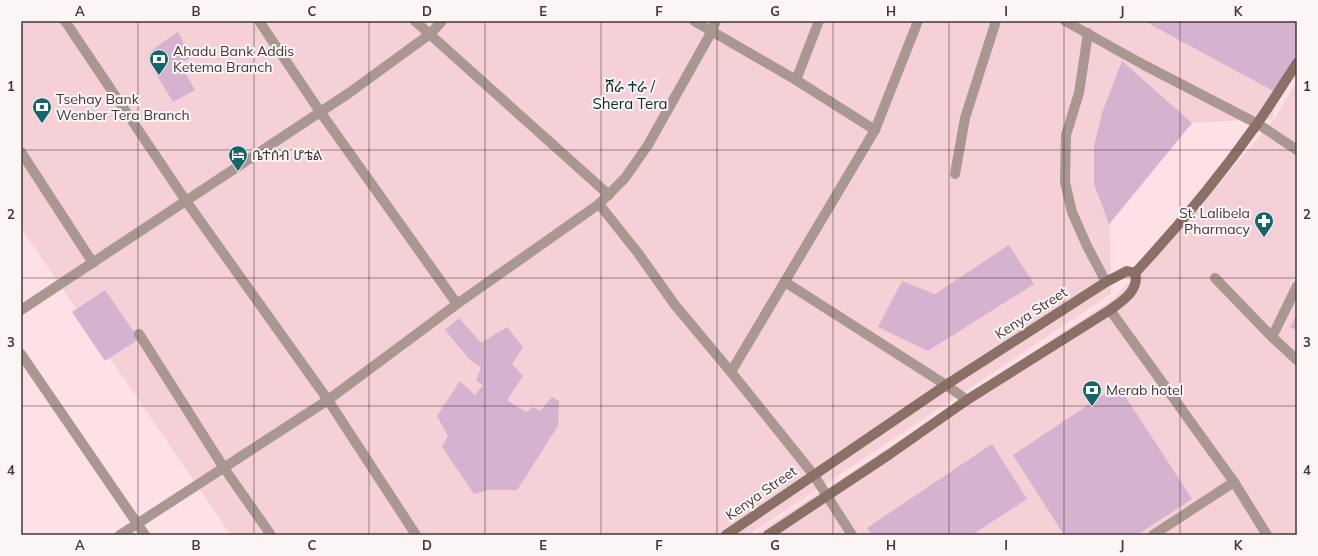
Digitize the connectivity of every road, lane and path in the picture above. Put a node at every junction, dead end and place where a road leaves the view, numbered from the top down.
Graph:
1 (65, 21) edge
2 (259, 21) edge
3 (415, 21) edge
4 (442, 21) edge
5 (694, 21) edge
6 (716, 21) edge
7 (819, 21) edge
8 (918, 21) edge
9 (996, 21) edge
10 (1065, 21) edge
11 (712, 31) junction
12 (1088, 33) junction
13 (430, 34) junction
14 (1297, 63) edge
15 (796, 80) junction
16 (321, 113) junction
17 (1258, 124) junction
18 (875, 130) junction
19 (1297, 150) edge
20 (21, 152) edge
21 (955, 174) dead end
22 (609, 195) junction
23 (186, 201) junction
24 (599, 204) junction
25 (93, 263) junction
26 (1135, 273) junction
27 (1215, 278) dead end
28 (785, 282) junction
29 (1106, 282) junction
30 (1297, 286) edge
31 (457, 304) junction
32 (21, 310) edge
33 (1110, 310) junction
34 (139, 334) dead end
35 (1272, 337) junction
36 (21, 354) edge
37 (1297, 360) edge
38 (731, 372) junction
39 (946, 384) junction
40 (328, 400) junction
41 (967, 400) junction
42 (224, 468) junction
43 (813, 474) junction
44 (1234, 482) junction
45 (827, 495) junction
46 (138, 524) junction
47 (120, 535) edge
48 (145, 535) edge
49 (271, 535) edge
50 (416, 535) edge
51 (726, 535) edge
52 (768, 535) edge
53 (852, 535) edge
54 (1153, 535) edge
55 (1267, 535) edge

1 - 23 street
2 - 16 street
3 - 13 street
4 - 13 street
5 - 11 street
6 - 11 street
7 - 15 street
8 - 18 street
9 - 21 street
10 - 12 street
11 - 15 street
11 - 22 street
12 - 17 street
12 - 29 street
13 - 16 street
13 - 22 street
14 - 17 main road
15 - 18 street
16 - 23 street
16 - 31 street
17 - 19 street
17 - 26 main road
18 - 28 street
20 - 25 street
22 - 24 street
23 - 25 street
23 - 40 street
24 - 31 street
24 - 38 street
25 - 32 street
26 - 29 main road, Kenya Street
26 - 33 main road
27 - 35 street
28 - 38 street
28 - 39 street
29 - 39 main road, Kenya Street
30 - 35 street
31 - 40 street
33 - 41 main road
33 - 44 street
34 - 42 street
35 - 37 street
36 - 46 street
38 - 43 street
39 - 41 street
39 - 43 main road, Kenya Street
40 - 42 street
40 - 50 street
41 - 45 main road
42 - 46 street
42 - 49 street
43 - 45 street
43 - 51 main road, Kenya Street
44 - 54 street
44 - 55 street
45 - 52 main road
45 - 53 street
46 - 47 street
46 - 48 street

